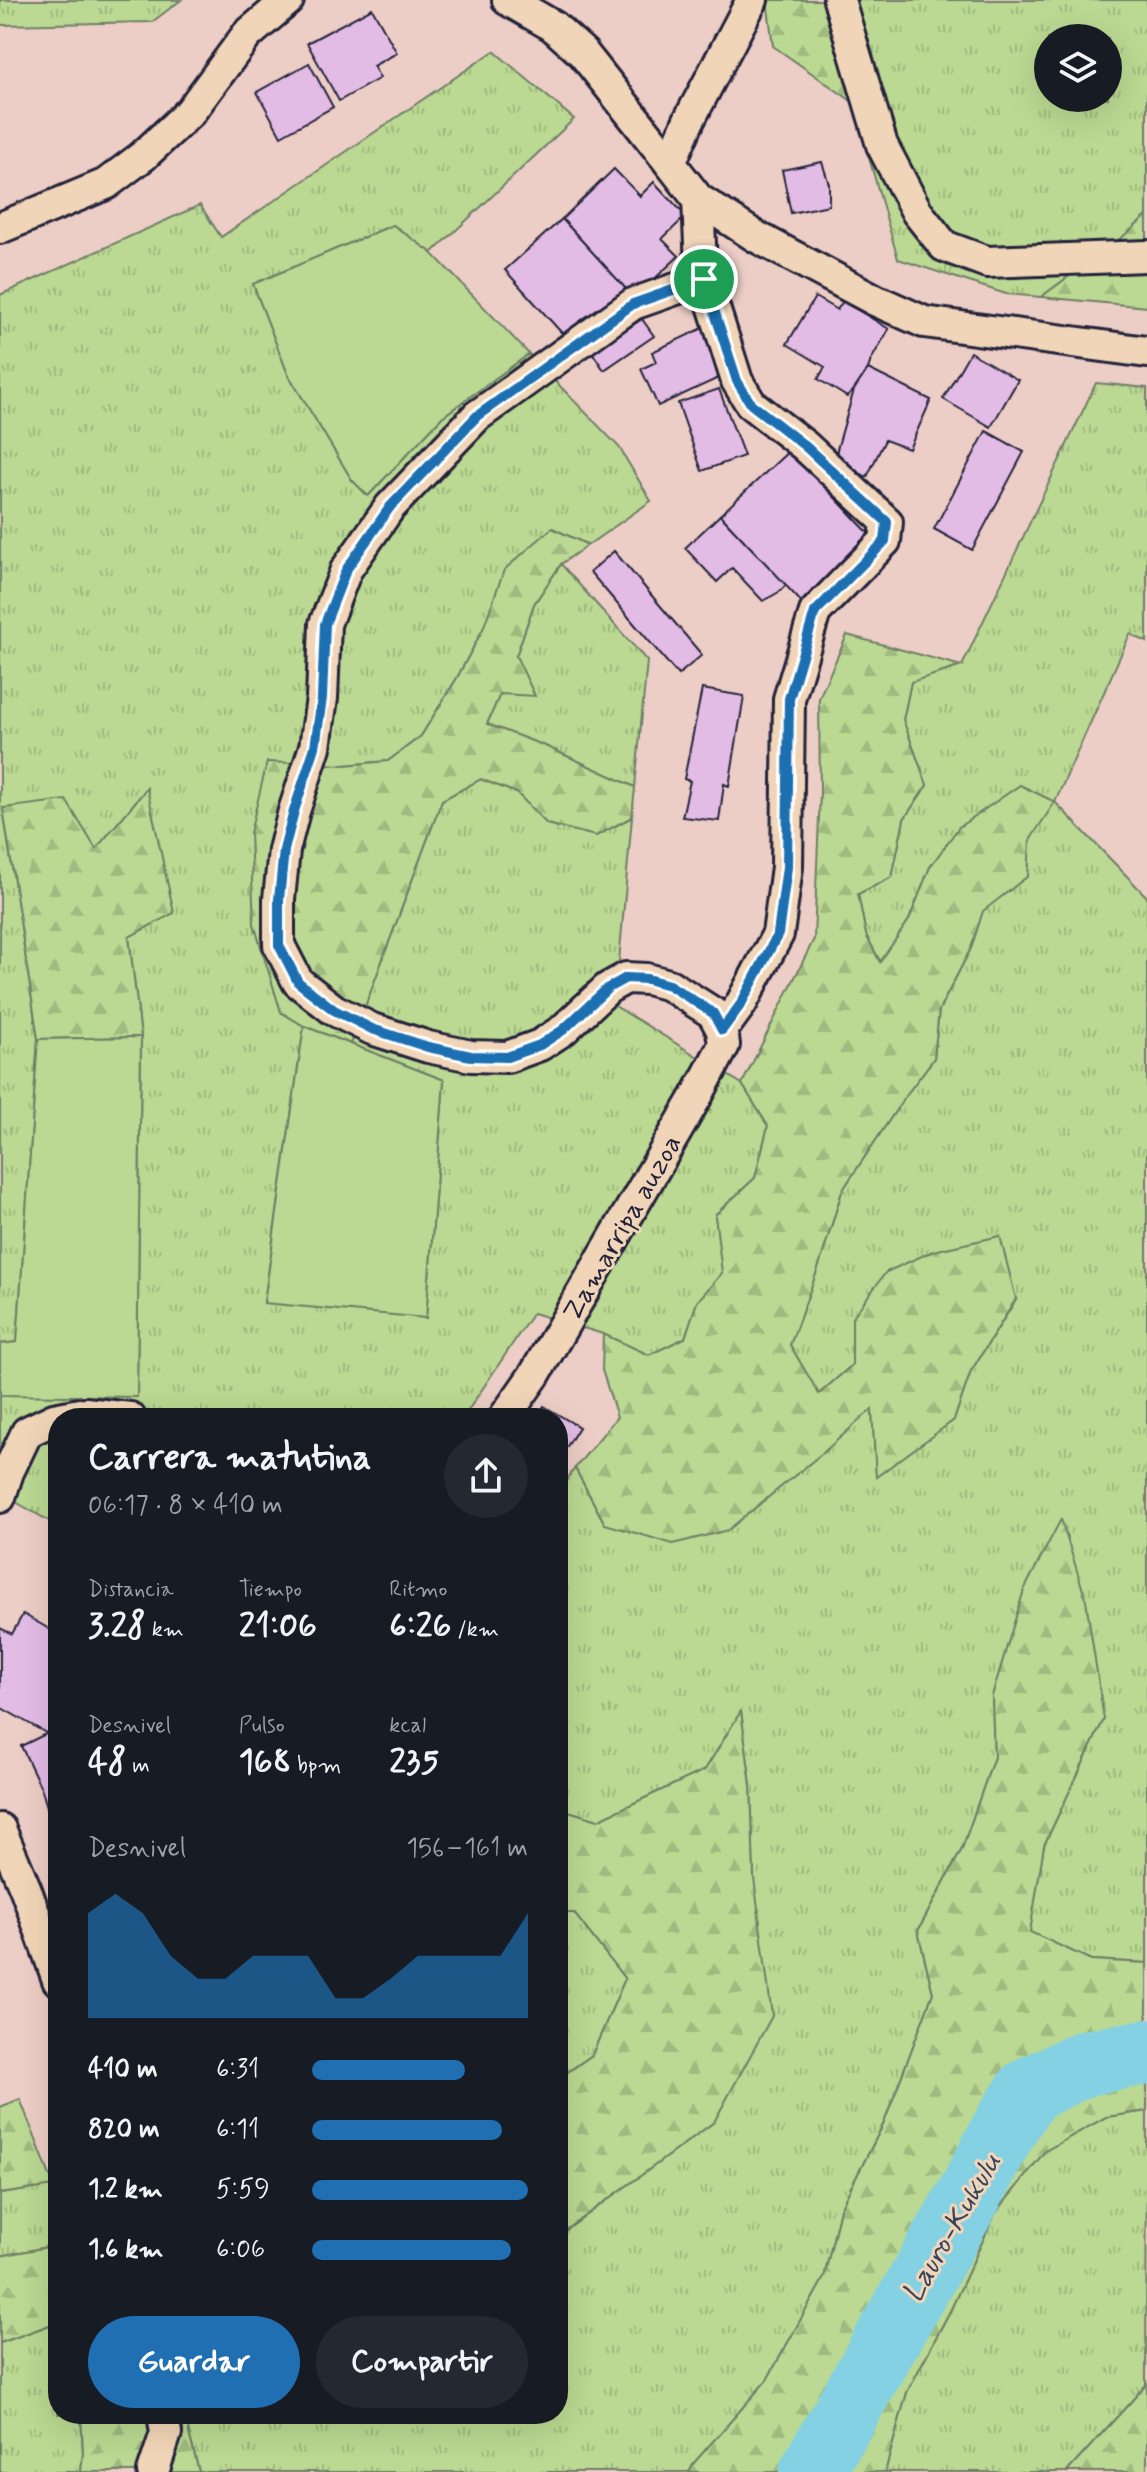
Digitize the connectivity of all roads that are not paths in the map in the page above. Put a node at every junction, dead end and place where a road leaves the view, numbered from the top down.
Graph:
1 (288, 0) edge
2 (508, 0) edge
3 (752, 0) edge
4 (839, 0) edge
5 (670, 163) junction
6 (698, 199) junction
7 (0, 228) edge
8 (1147, 256) edge
9 (704, 279) junction
10 (1147, 352) edge
11 (722, 1030) junction
12 (511, 1408) edge
13 (48, 1422) edge
14 (0, 1497) edge
15 (0, 1829) edge
16 (48, 1952) edge
17 (165, 2424) edge
18 (153, 2472) edge

1 - 7 street
2 - 5 street
3 - 5 street
4 - 8 street
5 - 6 street
6 - 9 street, Zamarripa auzoa
6 - 10 street
9 - 11 street, Zamarripa auzoa
9 - 11 street
11 - 12 street, Zamarripa auzoa
13 - 14 street
15 - 16 street
17 - 18 street

